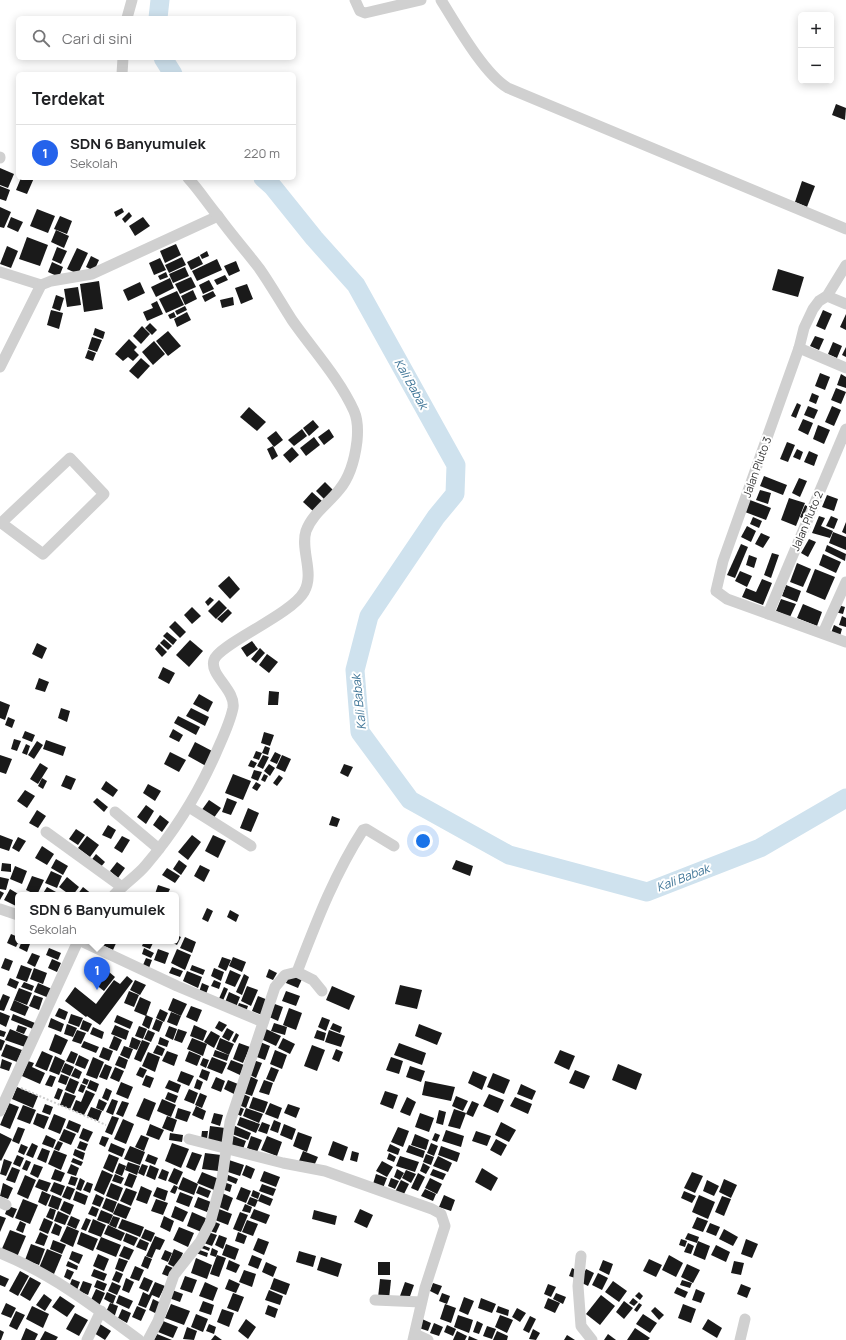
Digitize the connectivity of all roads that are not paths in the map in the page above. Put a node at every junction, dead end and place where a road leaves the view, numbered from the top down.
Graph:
1 (132, 0) edge
2 (355, 0) edge
3 (421, 0) edge
4 (441, 0) edge
5 (128, 16) edge
6 (123, 60) edge
7 (122, 72) edge
8 (190, 180) edge
9 (218, 216) junction
10 (846, 228) edge
11 (846, 265) edge
12 (0, 272) edge
13 (41, 285) junction
14 (827, 296) junction
15 (846, 304) edge
16 (799, 348) junction
17 (0, 367) edge
18 (846, 368) edge
19 (846, 429) edge
20 (1, 522) edge
21 (846, 582) edge
22 (768, 614) junction
23 (824, 633) junction
24 (846, 642) edge
25 (190, 807) junction
26 (115, 812) dead end
27 (46, 832) dead end
28 (251, 846) dead end
29 (394, 846) dead end
30 (159, 849) junction
31 (118, 891) edge
32 (0, 909) edge
33 (15, 914) edge
34 (78, 944) edge
35 (86, 944) edge
36 (297, 972) junction
37 (322, 991) dead end
38 (263, 1022) junction
39 (6, 1087) edge
40 (0, 1111) edge
41 (188, 1139) dead end
42 (227, 1150) junction
43 (0, 1253) edge
44 (581, 1256) dead end
45 (375, 1300) dead end
46 (421, 1302) junction
47 (101, 1311) junction
48 (745, 1319) dead end
49 (414, 1337) edge
50 (88, 1340) edge
51 (139, 1340) edge
52 (148, 1340) edge
53 (428, 1340) edge
54 (592, 1340) edge
55 (740, 1340) edge

1 - 5 street
2 - 3 street
4 - 10 street
6 - 7 street
8 - 9 street
9 - 13 street
9 - 25 street
11 - 14 street, Jalan Pluto 3
12 - 13 street
13 - 17 street
14 - 15 street
14 - 16 street, Jalan Pluto 3
16 - 18 street
16 - 22 street, Jalan Pluto 3
19 - 22 street, Jalan Pluto 2
20 - 20 street
21 - 23 street
22 - 23 street
23 - 24 street
25 - 28 street
25 - 30 street
26 - 30 street
27 - 31 street
29 - 36 street
30 - 31 street
32 - 33 street
34 - 39 street
35 - 38 street
36 - 37 street
36 - 38 street
38 - 42 street
39 - 40 street
41 - 42 street
42 - 46 street
42 - 52 street
43 - 47 street
44 - 54 street
45 - 46 street
46 - 49 street
47 - 50 street
47 - 51 street
48 - 55 street
49 - 53 street

